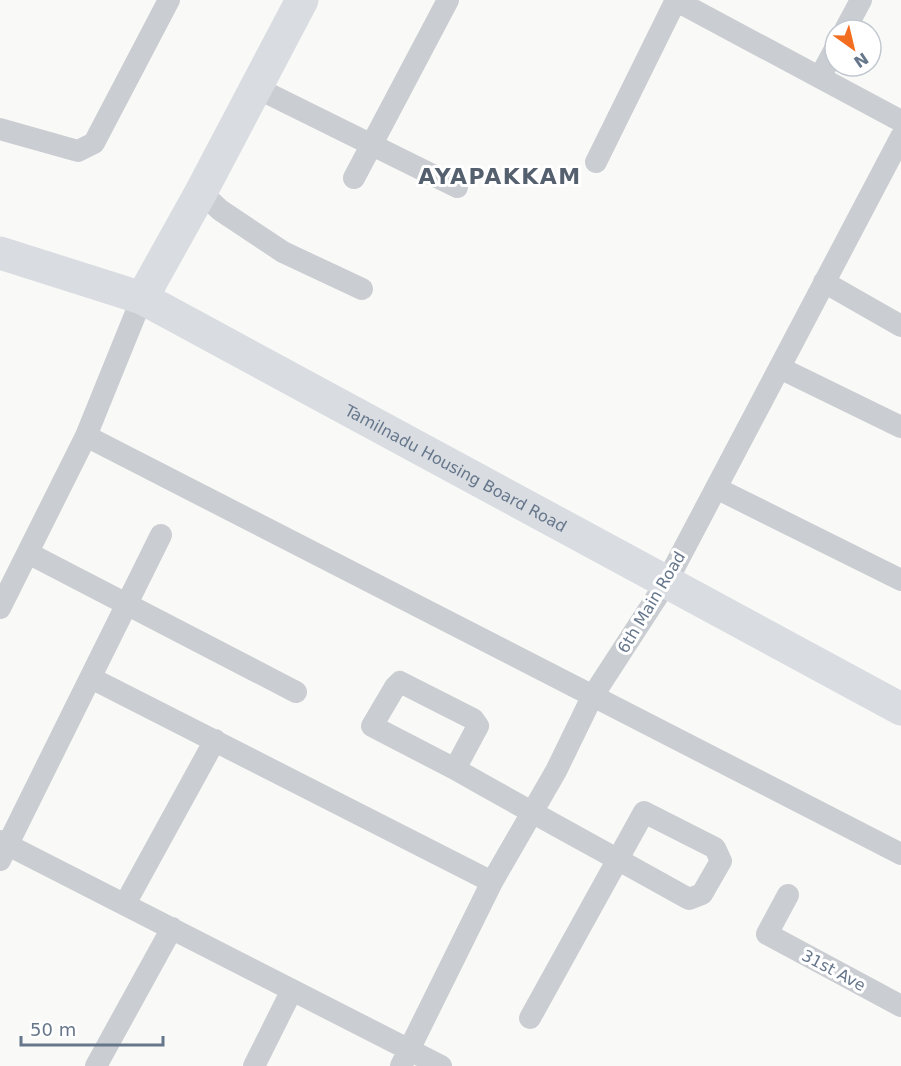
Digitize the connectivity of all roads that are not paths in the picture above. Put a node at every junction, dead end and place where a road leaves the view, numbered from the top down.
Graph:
1 (169, 0) edge
2 (302, 0) edge
3 (448, 0) edge
4 (676, 0) edge
5 (861, 0) edge
6 (851, 18) edge
7 (823, 71) edge
8 (820, 77) junction
9 (255, 87) junction
10 (901, 121) edge
11 (0, 129) edge
12 (901, 137) edge
13 (372, 145) junction
14 (596, 162) dead end
15 (354, 178) dead end
16 (457, 187) dead end
17 (201, 192) junction
18 (0, 253) edge
19 (824, 282) junction
20 (362, 289) dead end
21 (142, 298) junction
22 (901, 326) edge
23 (780, 368) junction
24 (901, 427) edge
25 (86, 436) junction
26 (716, 488) junction
27 (161, 535) dead end
28 (28, 552) junction
29 (901, 580) edge
30 (666, 583) junction
31 (127, 604) junction
32 (0, 608) edge
33 (91, 678) junction
34 (296, 692) dead end
35 (592, 697) junction
36 (901, 709) edge
37 (214, 740) junction
38 (455, 769) junction
39 (532, 813) junction
40 (3, 848) edge
41 (901, 854) edge
42 (492, 882) junction
43 (788, 895) dead end
44 (125, 904) junction
45 (172, 928) junction
46 (292, 990) junction
47 (901, 1006) edge
48 (530, 1018) dead end
49 (406, 1058) edge
50 (96, 1066) edge
51 (254, 1066) edge
52 (441, 1066) edge

1 - 11 street
2 - 9 street
3 - 13 street
4 - 8 street
4 - 14 street
5 - 6 street
7 - 8 street
8 - 10 street
9 - 13 street
9 - 17 street
12 - 19 street, 6th Main Road
13 - 15 street
13 - 16 street
17 - 20 street
17 - 21 street
18 - 21 street, Tamilnadu Housing Board Road
19 - 22 street
19 - 23 street, 6th Main Road
21 - 25 street
21 - 30 street, Tamilnadu Housing Board Road
23 - 24 street
23 - 26 street, 6th Main Road
25 - 28 street
25 - 35 street
26 - 29 street
26 - 30 street, 6th Main Road
27 - 31 street
28 - 31 street
28 - 32 street
30 - 35 street, 6th Main Road
30 - 36 street, Tamilnadu Housing Board Road
31 - 33 street
31 - 34 street
33 - 37 street
33 - 40 street
35 - 39 street, 6th Main Road
35 - 41 street
37 - 42 street
37 - 44 street
38 - 38 street
38 - 39 street
39 - 42 street, 6th Main Road
39 - 48 street
40 - 44 street
42 - 49 street, 6th Main Road
43 - 47 street, 31st Ave
44 - 45 street
45 - 46 street
45 - 50 street
46 - 49 street
46 - 51 street
49 - 52 street

